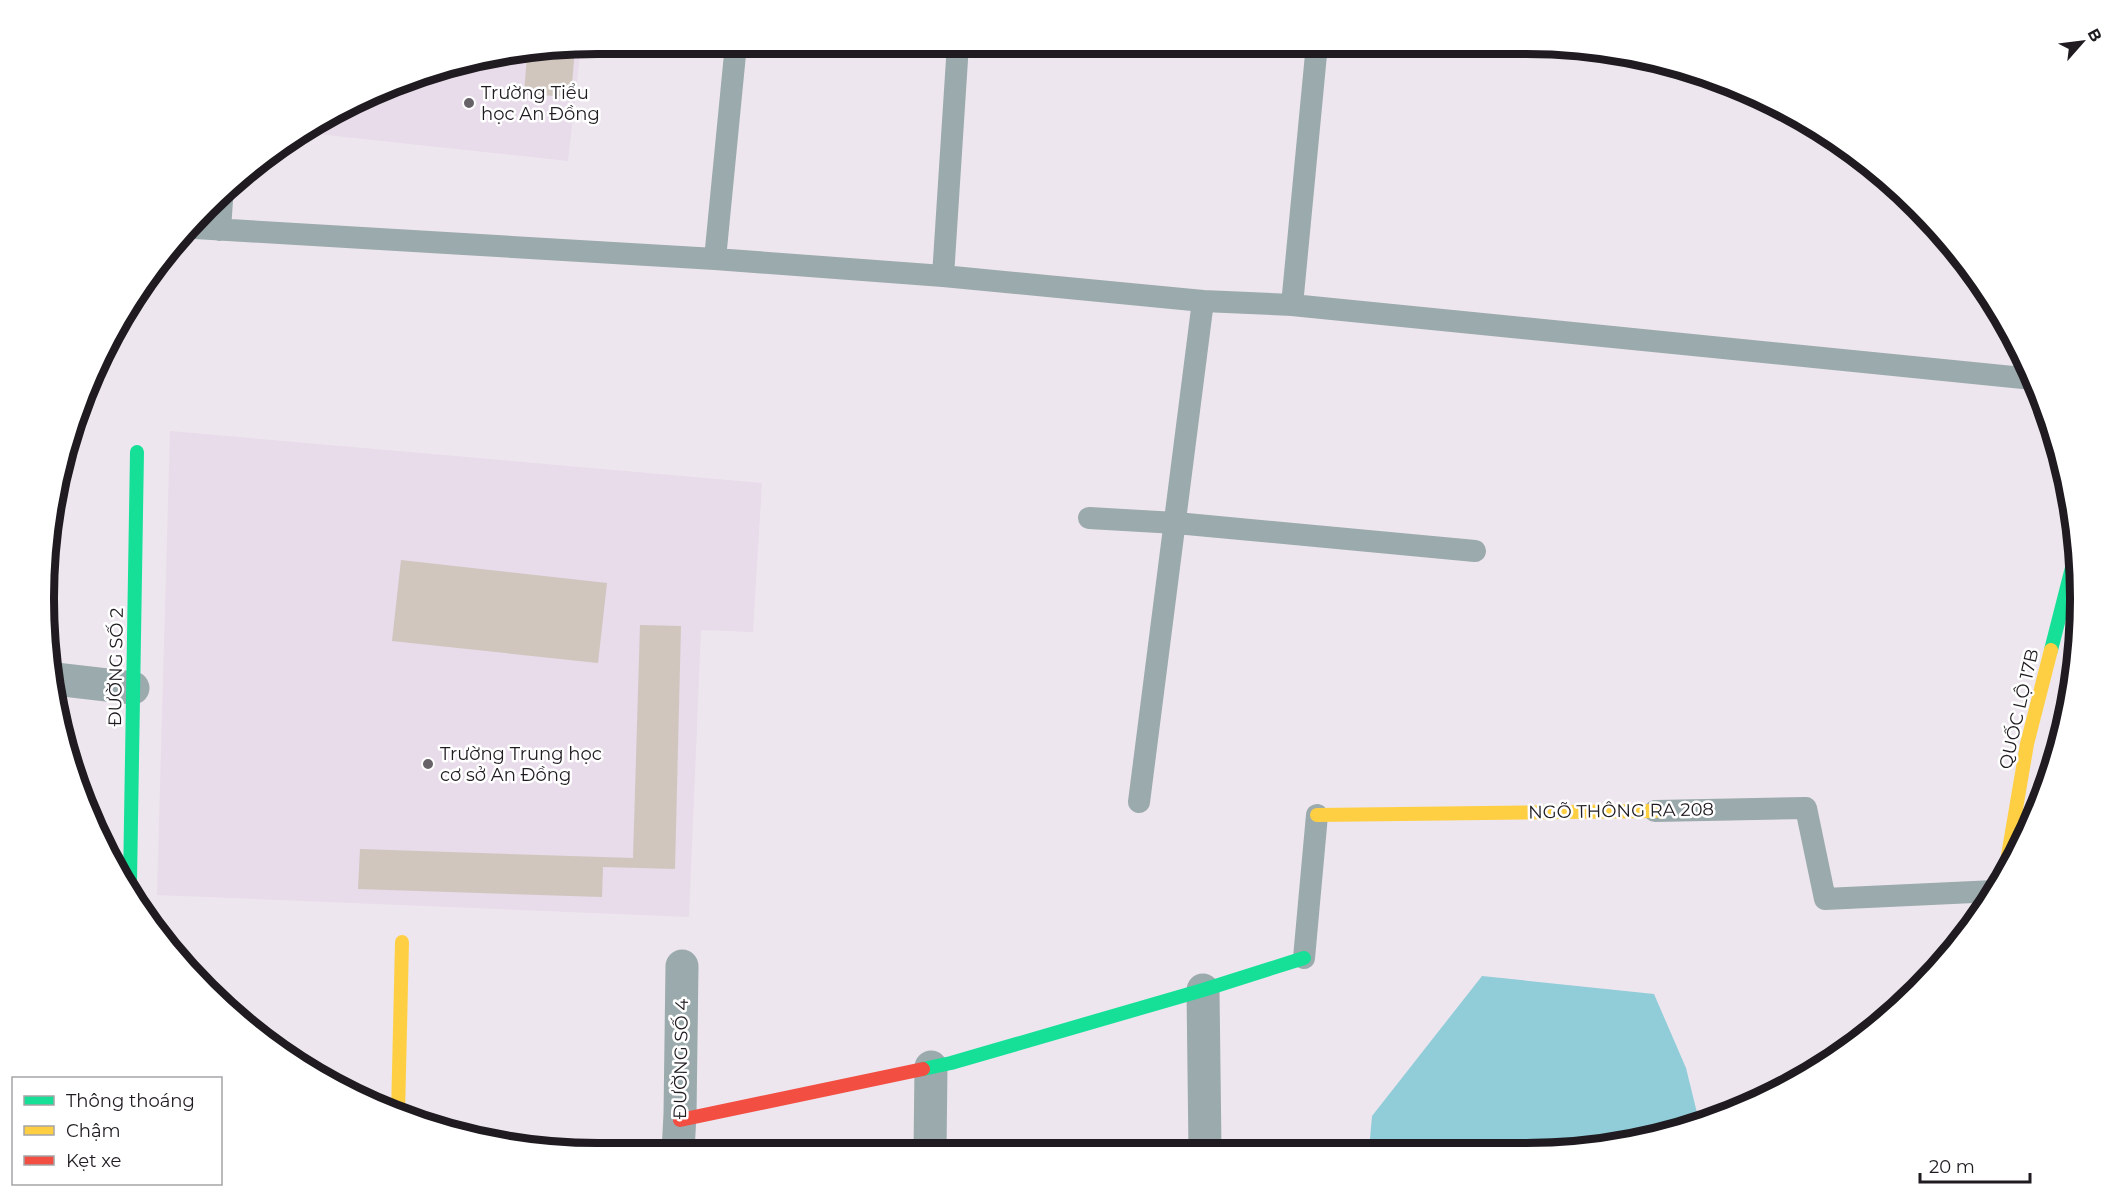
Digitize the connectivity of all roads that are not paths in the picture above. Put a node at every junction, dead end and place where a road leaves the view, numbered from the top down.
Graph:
1 (735, 54) edge
2 (957, 54) edge
3 (1316, 54) edge
4 (222, 205) edge
5 (199, 228) edge
6 (220, 230) junction
7 (715, 259) junction
8 (943, 276) junction
9 (1203, 301) junction
10 (1292, 305) junction
11 (2023, 378) edge
12 (137, 452) dead end
13 (1089, 518) dead end
14 (1176, 523) junction
15 (1475, 551) dead end
16 (2069, 578) edge
17 (60, 680) edge
18 (133, 688) junction
19 (1139, 802) dead end
20 (1655, 811) joint
21 (1317, 815) joint
22 (2009, 848) edge
23 (130, 876) edge
24 (1984, 892) edge
25 (402, 942) dead end
26 (1304, 958) joint
27 (682, 966) dead end
28 (1203, 990) junction
29 (931, 1067) junction
30 (398, 1105) edge
31 (679, 1136) edge
32 (930, 1143) edge
33 (1205, 1143) edge

1 - 7 lane
2 - 8 lane
3 - 10 lane
4 - 6 lane
5 - 6 lane
6 - 7 lane
7 - 8 lane
8 - 9 lane
9 - 10 lane
9 - 14 lane
10 - 11 lane
12 - 18 street, ĐƯỜNG SỐ 2
13 - 14 lane
14 - 15 lane
14 - 19 lane
16 - 22 street, QUỐC LỘ 17B
17 - 18 street
18 - 23 street, ĐƯỜNG SỐ 2
20 - 21 street, NGÕ THÔNG RA 208
20 - 24 lane, NGÕ THÔNG RA 208
21 - 26 lane, NGÕ THÔNG RA 208
25 - 30 street
26 - 28 street
27 - 31 street, ĐƯỜNG SỐ 4
28 - 29 street
28 - 33 street
29 - 31 street
29 - 32 street

